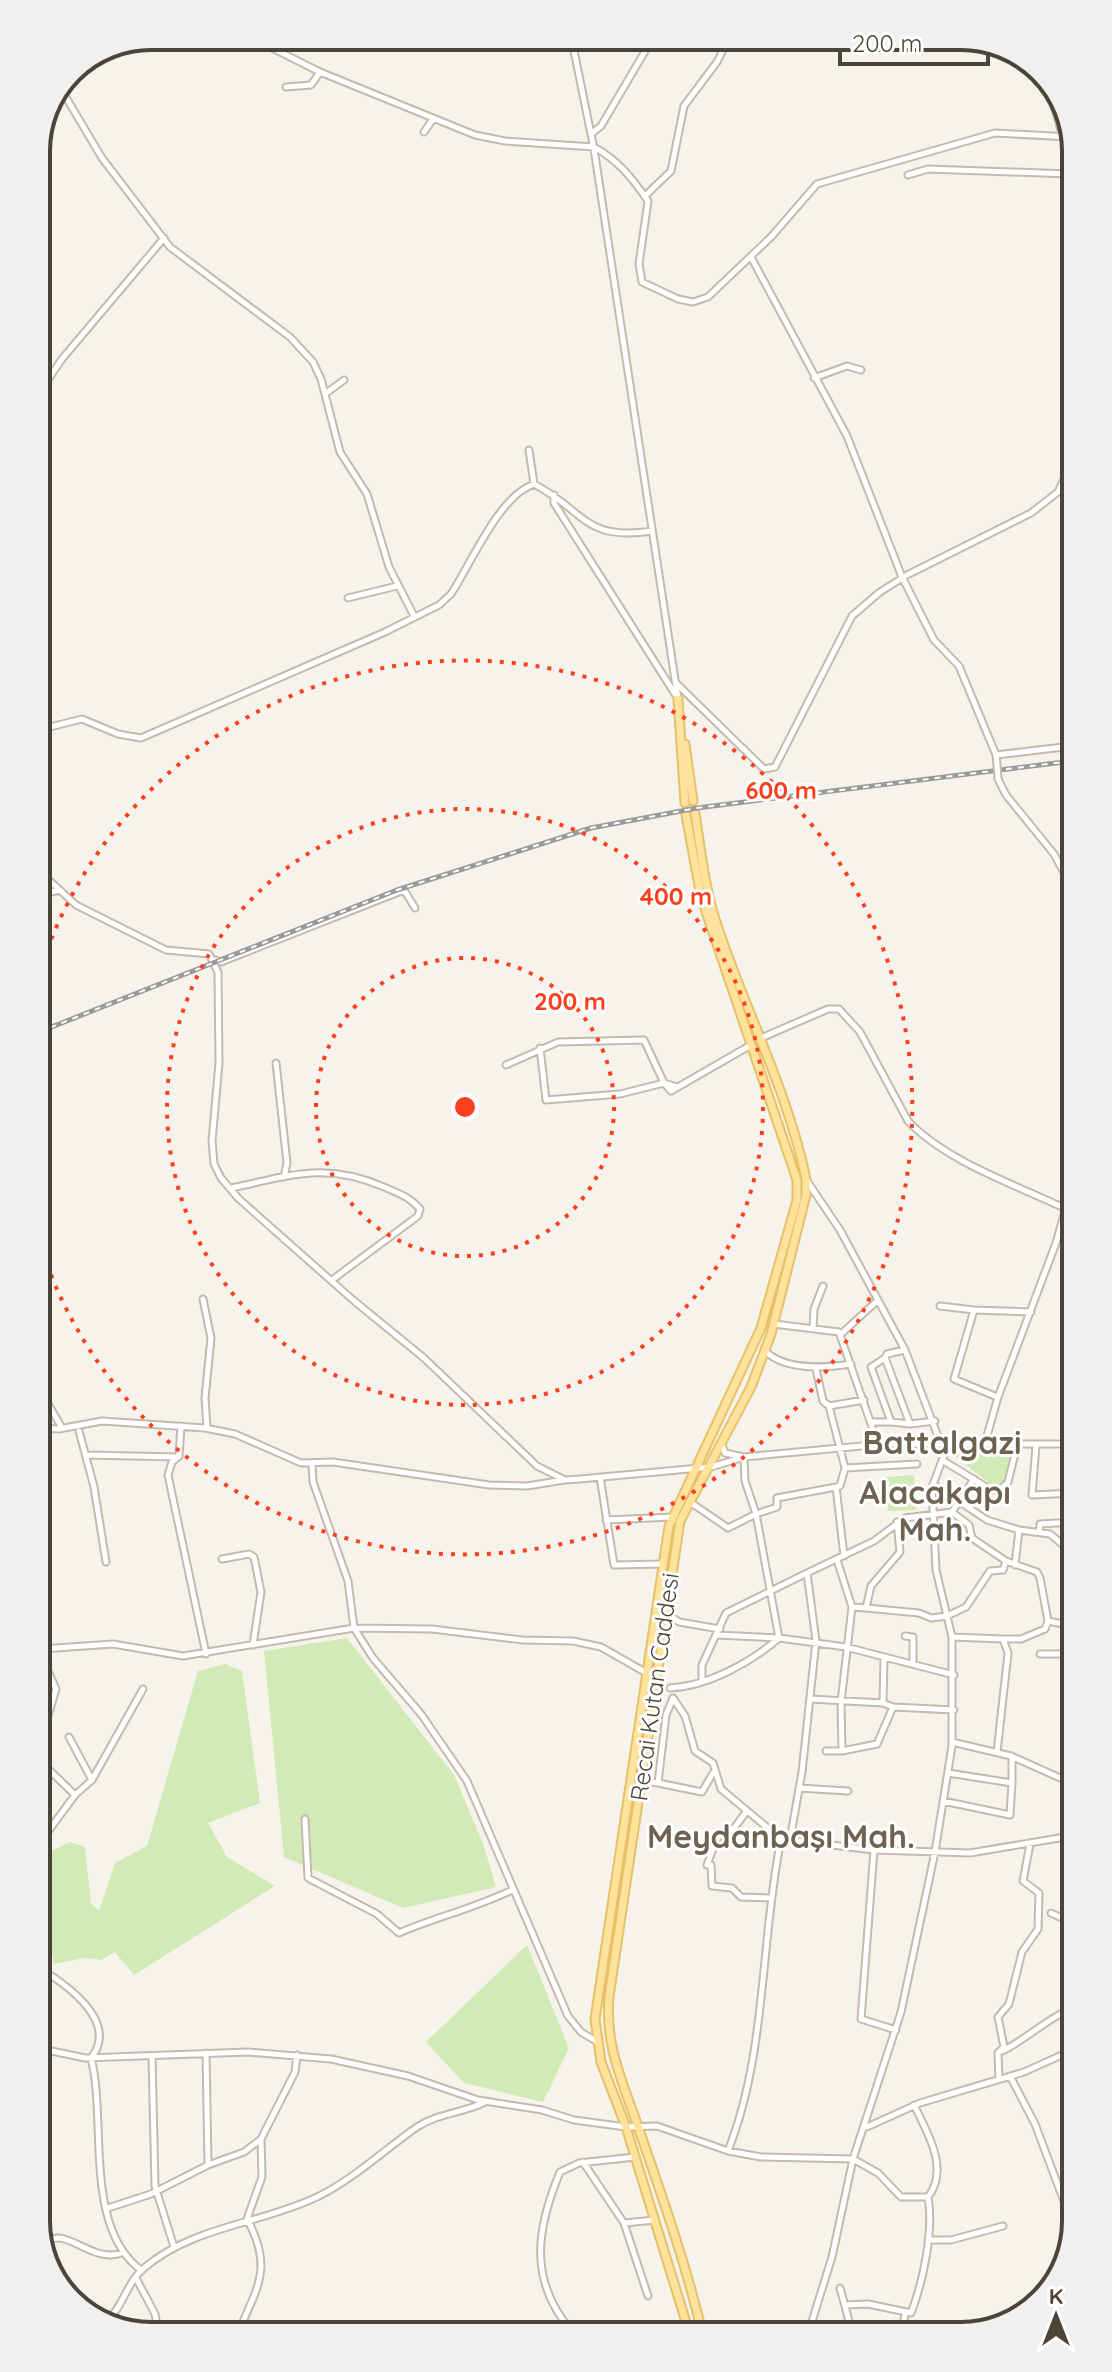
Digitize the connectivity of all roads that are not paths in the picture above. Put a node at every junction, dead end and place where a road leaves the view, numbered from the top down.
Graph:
1 (276, 50) edge
2 (574, 50) edge
3 (646, 50) edge
4 (723, 50) edge
5 (320, 72) junction
6 (286, 87) dead end
7 (66, 97) edge
8 (433, 119) junction
9 (424, 132) dead end
10 (591, 134) junction
11 (1061, 137) edge
12 (594, 147) junction
13 (1062, 174) edge
14 (908, 175) dead end
15 (645, 196) junction
16 (164, 238) junction
17 (751, 257) junction
18 (861, 370) dead end
19 (50, 377) edge
20 (814, 378) junction
21 (344, 380) dead end
22 (324, 395) junction
23 (529, 450) dead end
24 (1062, 483) edge
25 (534, 484) junction
26 (554, 495) junction
27 (652, 531) junction
28 (902, 577) junction
29 (397, 586) junction
30 (348, 598) dead end
31 (414, 616) junction
32 (675, 682) junction
33 (678, 699) junction
34 (50, 727) edge
35 (1062, 747) edge
36 (996, 755) junction
37 (689, 802) dead end
38 (695, 813) dead end
39 (686, 815) dead end
40 (1062, 868) edge
41 (50, 881) edge
42 (60, 890) junction
43 (50, 892) edge
44 (415, 908) dead end
45 (215, 960) junction
46 (761, 1038) junction
47 (752, 1044) junction
48 (540, 1048) junction
49 (276, 1063) dead end
50 (506, 1065) dead end
51 (664, 1083) junction
52 (284, 1177) junction
53 (801, 1180) junction
54 (230, 1188) junction
55 (1062, 1207) edge
56 (1062, 1217) edge
57 (332, 1280) junction
58 (823, 1286) dead end
59 (203, 1299) dead end
60 (877, 1301) junction
61 (940, 1306) dead end
62 (974, 1310) junction
63 (1031, 1312) junction
64 (774, 1324) junction
65 (813, 1329) junction
66 (840, 1335) junction
67 (905, 1350) junction
68 (765, 1351) junction
69 (885, 1358) junction
70 (851, 1364) junction
71 (816, 1369) junction
72 (998, 1397) junction
73 (864, 1400) junction
74 (829, 1406) junction
75 (50, 1407) edge
76 (935, 1421) junction
77 (872, 1422) junction
78 (891, 1422) junction
79 (910, 1424) junction
80 (181, 1426) junction
81 (50, 1428) edge
82 (62, 1428) junction
83 (207, 1428) junction
84 (79, 1431) dead end
85 (985, 1443) junction
86 (878, 1444) junction
87 (722, 1445) junction
88 (948, 1445) junction
89 (1062, 1445) edge
90 (1017, 1446) junction
91 (1036, 1446) junction
92 (839, 1448) junction
93 (87, 1455) junction
94 (178, 1457) junction
95 (744, 1457) junction
96 (942, 1460) junction
97 (312, 1464) junction
98 (917, 1464) dead end
99 (697, 1467) junction
100 (711, 1467) junction
101 (845, 1468) junction
102 (600, 1477) junction
103 (974, 1479) junction
104 (565, 1480) junction
105 (933, 1484) junction
106 (836, 1487) junction
107 (1062, 1494) edge
108 (690, 1501) junction
109 (959, 1501) junction
110 (952, 1512) junction
111 (756, 1514) junction
112 (933, 1514) junction
113 (673, 1517) junction
114 (606, 1520) junction
115 (897, 1522) junction
116 (1062, 1523) edge
117 (1019, 1530) junction
118 (1039, 1532) junction
119 (1062, 1541) edge
120 (844, 1556) junction
121 (222, 1559) dead end
122 (837, 1560) junction
123 (1006, 1561) junction
124 (106, 1562) dead end
125 (663, 1564) junction
126 (1015, 1565) junction
127 (807, 1573) junction
128 (772, 1592) junction
129 (852, 1607) junction
130 (866, 1608) junction
131 (667, 1613) junction
132 (947, 1616) junction
133 (1048, 1621) junction
134 (1062, 1624) edge
135 (354, 1628) junction
136 (719, 1632) junction
137 (905, 1636) dead end
138 (952, 1637) junction
139 (779, 1638) junction
140 (1003, 1639) junction
141 (816, 1641) junction
142 (253, 1645) junction
143 (846, 1647) junction
144 (50, 1651) edge
145 (206, 1654) junction
146 (1040, 1654) dead end
147 (1062, 1654) edge
148 (884, 1657) junction
149 (913, 1664) junction
150 (50, 1674) edge
151 (649, 1675) junction
152 (954, 1675) junction
153 (702, 1680) junction
154 (658, 1684) junction
155 (670, 1688) junction
156 (143, 1689) dead end
157 (673, 1698) junction
158 (810, 1699) junction
159 (841, 1702) junction
160 (883, 1703) junction
161 (893, 1707) junction
162 (50, 1709) edge
163 (954, 1710) junction
164 (69, 1737) dead end
165 (952, 1742) junction
166 (826, 1751) dead end
167 (842, 1751) junction
168 (997, 1752) junction
169 (1012, 1756) junction
170 (50, 1771) edge
171 (714, 1771) junction
172 (948, 1773) junction
173 (1062, 1779) edge
174 (92, 1780) junction
175 (642, 1781) junction
176 (658, 1783) junction
177 (1012, 1783) junction
178 (799, 1788) junction
179 (848, 1791) dead end
180 (75, 1795) junction
181 (943, 1801) junction
182 (746, 1812) junction
183 (305, 1819) dead end
184 (50, 1829) edge
185 (1062, 1838) edge
186 (781, 1839) junction
187 (790, 1840) junction
188 (1030, 1844) junction
189 (874, 1850) junction
190 (935, 1852) junction
191 (512, 1890) junction
192 (769, 1898) junction
193 (1051, 1913) dead end
194 (1062, 1918) edge
195 (50, 1975) edge
196 (1062, 2012) edge
197 (896, 2030) junction
198 (596, 2041) junction
199 (50, 2050) edge
200 (206, 2053) junction
201 (998, 2053) junction
202 (1062, 2054) edge
203 (297, 2055) junction
204 (152, 2056) junction
205 (91, 2058) junction
206 (1010, 2076) junction
207 (999, 2079) junction
208 (486, 2101) junction
209 (914, 2105) junction
210 (637, 2124) junction
211 (626, 2127) junction
212 (864, 2131) junction
213 (261, 2139) junction
214 (728, 2151) junction
215 (635, 2157) junction
216 (853, 2159) junction
217 (583, 2162) junction
218 (208, 2165) junction
219 (156, 2192) junction
220 (1062, 2196) edge
221 (928, 2197) junction
222 (108, 2208) junction
223 (247, 2219) junction
224 (655, 2220) junction
225 (624, 2223) junction
226 (1003, 2226) dead end
227 (52, 2239) edge
228 (928, 2240) junction
229 (174, 2247) junction
230 (122, 2253) junction
231 (141, 2270) junction
232 (136, 2278) junction
233 (840, 2288) dead end
234 (648, 2296) dead end
235 (845, 2305) junction
236 (114, 2314) edge
237 (905, 2315) junction
238 (156, 2322) edge
239 (242, 2322) edge
240 (565, 2322) edge
241 (686, 2322) edge
242 (699, 2322) edge
243 (812, 2322) edge
244 (848, 2322) edge
245 (904, 2322) edge

1 - 5 street
2 - 10 street
3 - 10 street
4 - 15 street
5 - 6 street
5 - 8 street
7 - 16 street
8 - 9 street
8 - 12 street
10 - 12 street
11 - 17 street
12 - 15 street
12 - 27 street
13 - 14 street
15 - 17 street
16 - 19 street
16 - 22 street
17 - 20 street
18 - 20 street
20 - 28 street
21 - 22 street
22 - 29 street
23 - 25 street
24 - 28 street
25 - 26 street
25 - 31 street
26 - 27 street
26 - 33 street
27 - 32 street
28 - 32 street
28 - 36 street
29 - 30 street
29 - 31 street
31 - 34 street
32 - 33 street
33 - 37 main road
35 - 36 street
36 - 40 street, bridge
38 - 46 main road
39 - 47 main road
41 - 42 street
42 - 43 street
42 - 45 street
44 - 45 street
45 - 54 street
46 - 53 main road
46 - 55 street
47 - 51 street
47 - 53 main road
48 - 50 street
48 - 51 street
48 - 51 street
49 - 52 street
52 - 54 street
52 - 57 street
53 - 60 street
53 - 64 main road, Recai Kutan Caddesi
53 - 99 main road, Recai Kutan Caddesi
54 - 57 street
56 - 63 street
57 - 104 street
58 - 65 street
59 - 83 street
60 - 66 street
60 - 67 street
61 - 62 street
62 - 63 street
62 - 72 street
63 - 72 street
64 - 65 street
64 - 68 main road, Recai Kutan Caddesi
65 - 66 street
66 - 70 street
67 - 69 street
67 - 76 street
68 - 71 street
68 - 87 main road, Recai Kutan Caddesi
69 - 78 street
69 - 79 street
70 - 71 street
70 - 73 street
71 - 74 street
72 - 85 street
73 - 74 street
73 - 77 street
74 - 92 street
75 - 82 street
76 - 79 street
76 - 88 street
77 - 78 street
77 - 86 street
78 - 79 street
80 - 82 street
80 - 83 street
80 - 94 street
81 - 82 street
83 - 97 street
84 - 93 street
85 - 88 street
85 - 90 street
86 - 88 street
86 - 92 street
87 - 95 street
87 - 100 main road, Recai Kutan Caddesi
88 - 96 street
89 - 91 street
90 - 91 street
90 - 103 street
91 - 107 street
92 - 95 street
92 - 101 street
93 - 94 street
93 - 124 street
94 - 145 street
95 - 100 street
95 - 111 street
96 - 103 street
96 - 105 street
97 - 104 street
97 - 135 street
98 - 101 street
99 - 100 street
99 - 102 street
99 - 113 main road, Recai Kutan Caddesi
100 - 108 main road, Recai Kutan Caddesi
101 - 106 street
102 - 104 street
102 - 114 street
103 - 109 street
105 - 109 street
105 - 112 street
106 - 111 street
106 - 120 street
108 - 111 street
108 - 131 main road, Recai Kutan Caddesi
109 - 110 street
109 - 117 street
110 - 112 street
110 - 123 street
111 - 128 street
112 - 115 street
112 - 132 street
113 - 114 street
113 - 125 main road, Recai Kutan Caddesi
114 - 125 street
115 - 120 street
115 - 130 street
116 - 118 street
117 - 118 street
117 - 126 street
118 - 119 street
120 - 122 street
121 - 142 street
122 - 127 street
122 - 129 street
123 - 126 street
123 - 132 street
125 - 151 main road, Recai Kutan Caddesi
126 - 133 street
127 - 128 street
127 - 141 street
128 - 136 street
128 - 139 street
129 - 130 street
129 - 143 street
130 - 132 street
131 - 136 street
131 - 154 main road, Recai Kutan Caddesi
132 - 138 street
133 - 134 street
133 - 140 street
135 - 142 street
135 - 151 street
135 - 191 street
136 - 139 street
136 - 153 street
137 - 149 street
138 - 140 street
138 - 152 street
139 - 141 street
139 - 153 street
140 - 168 street
141 - 143 street
141 - 158 street
142 - 145 street
143 - 148 street
143 - 159 street
144 - 145 street
146 - 147 street
148 - 149 street
148 - 160 street
149 - 152 street
150 - 162 street
151 - 154 street
151 - 198 main road, Recai Kutan Caddesi
152 - 163 street
153 - 155 street
154 - 155 street
154 - 175 main road, Recai Kutan Caddesi
155 - 157 street
156 - 174 street
157 - 171 street
157 - 176 street
158 - 159 street
158 - 178 street
159 - 160 street
159 - 167 street
160 - 161 street
161 - 163 street
161 - 167 street
163 - 165 street
164 - 174 street
165 - 168 street
165 - 172 street
166 - 167 street
168 - 169 street
169 - 173 street
169 - 177 street
170 - 180 street
171 - 176 street
171 - 182 street
172 - 177 street
172 - 181 street
174 - 180 street
175 - 176 street
175 - 210 main road, Recai Kutan Caddesi
177 - 181 street
178 - 179 street
178 - 187 street
180 - 184 street
181 - 190 street
182 - 186 street
182 - 192 street
183 - 191 street
185 - 188 street
186 - 187 street
186 - 192 street
187 - 189 street
188 - 190 street
188 - 201 street
189 - 190 street
189 - 197 street
190 - 197 street
191 - 198 street
192 - 214 street
193 - 194 street
195 - 205 street
196 - 201 street
197 - 212 street
198 - 211 main road, Recai Kutan Caddesi
199 - 205 street
200 - 203 street
200 - 204 street
200 - 218 street
201 - 207 street
202 - 206 street
203 - 208 street
203 - 213 street
204 - 205 street
204 - 219 street
205 - 222 street
206 - 207 street
206 - 220 street
207 - 209 street
208 - 211 street
208 - 223 street
209 - 212 street
209 - 221 street
210 - 211 street
210 - 214 street
210 - 242 main road, Recai Kutan Caddesi
211 - 215 main road, Recai Kutan Caddesi
212 - 216 street
213 - 218 street
213 - 223 street
214 - 216 street
215 - 217 street
215 - 224 main road, Recai Kutan Caddesi
216 - 221 street
216 - 243 street
217 - 225 street
217 - 240 street
218 - 219 street
219 - 222 street
219 - 229 street
221 - 228 street
222 - 230 street
223 - 229 street
223 - 239 street
224 - 225 street
224 - 241 main road, Recai Kutan Caddesi
225 - 234 street
226 - 228 street
227 - 230 street
228 - 237 street
229 - 231 street
230 - 231 street
231 - 232 street
232 - 236 street
232 - 238 street
233 - 235 street
235 - 237 street
235 - 244 street
237 - 245 street

